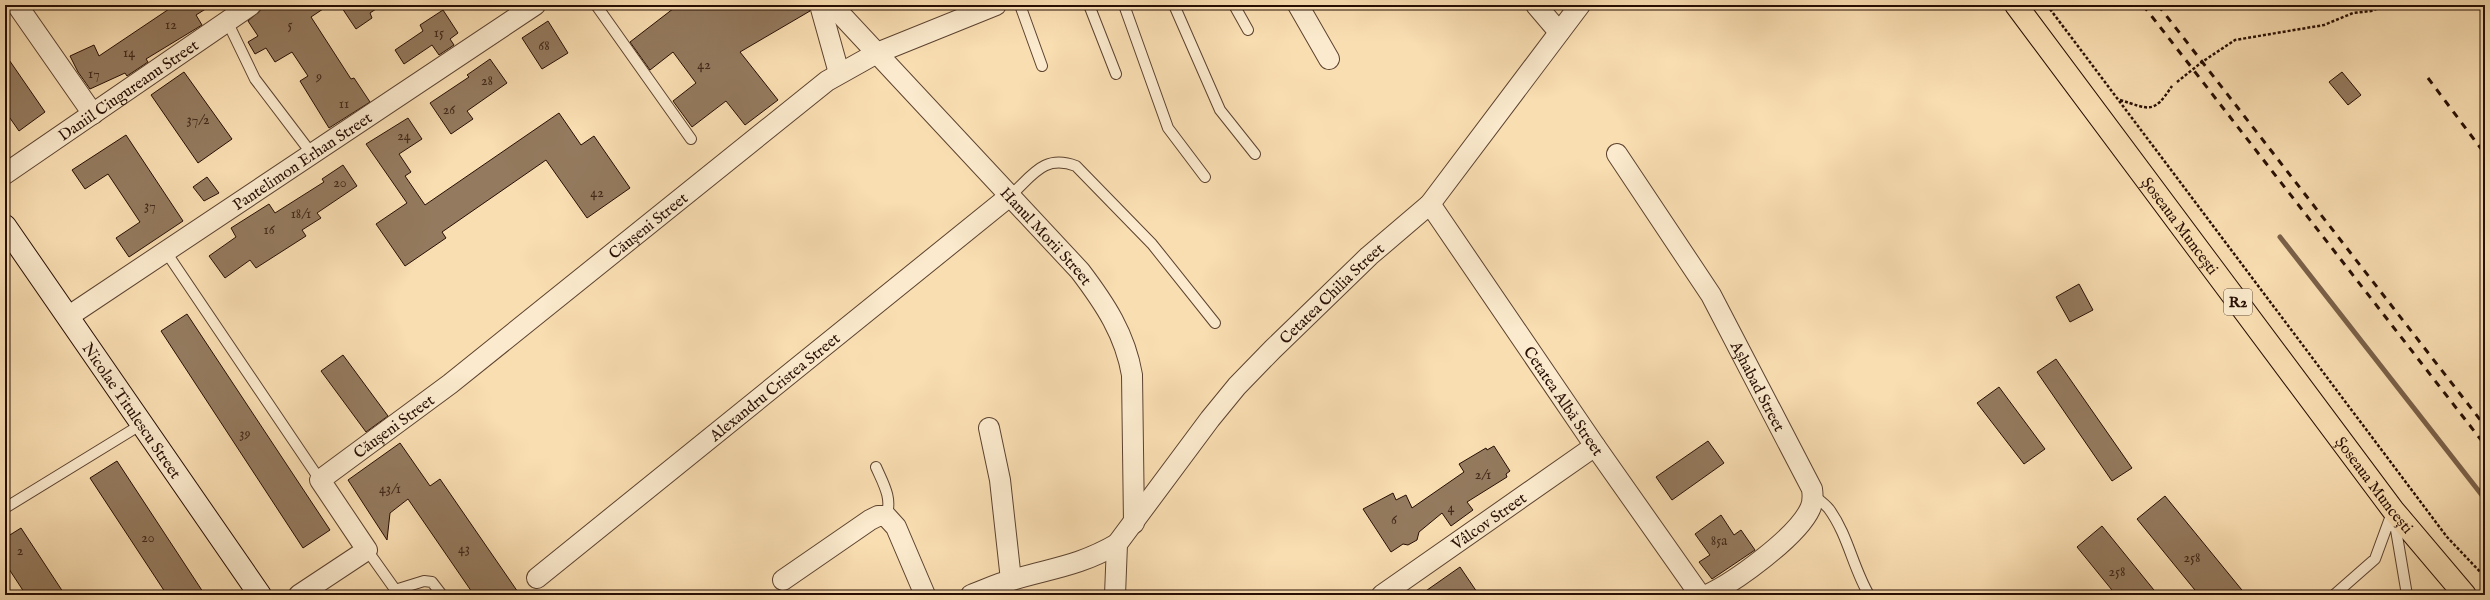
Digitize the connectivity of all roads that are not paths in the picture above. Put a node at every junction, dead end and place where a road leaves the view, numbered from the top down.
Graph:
1 (18, 5) edge
2 (251, 5) edge
3 (535, 5) edge
4 (596, 5) edge
5 (820, 5) edge
6 (832, 5) edge
7 (996, 5) edge
8 (1020, 5) edge
9 (1089, 5) edge
10 (1124, 5) edge
11 (1174, 5) edge
12 (1234, 5) edge
13 (1298, 5) edge
14 (1536, 5) edge
15 (1580, 5) edge
16 (2016, 5) edge
17 (227, 21) junction
18 (1248, 30) dead end
19 (1559, 32) junction
20 (877, 53) junction
21 (1329, 59) dead end
22 (1042, 66) dead end
23 (839, 73) junction
24 (1116, 74) dead end
25 (93, 114) junction
26 (691, 139) dead end
27 (312, 154) junction
28 (1256, 154) dead end
29 (1618, 154) dead end
30 (5, 174) edge
31 (1205, 177) dead end
32 (1011, 195) junction
33 (1430, 204) junction
34 (5, 226) edge
35 (166, 252) junction
36 (69, 316) junction
37 (1215, 323) dead end
38 (142, 424) junction
39 (989, 428) dead end
40 (1595, 446) junction
41 (876, 467) dead end
42 (320, 480) junction
43 (1813, 495) junction
44 (5, 508) edge
45 (2393, 510) junction
46 (886, 516) junction
47 (1134, 523) junction
48 (1117, 544) junction
49 (367, 550) junction
50 (537, 578) dead end
51 (783, 580) dead end
52 (1011, 580) junction
53 (397, 593) edge
54 (260, 595) edge
55 (299, 595) edge
56 (442, 595) edge
57 (925, 595) edge
58 (971, 595) edge
59 (1115, 595) edge
60 (1382, 595) edge
61 (1700, 595) edge
62 (1707, 595) edge
63 (1869, 595) edge
64 (2334, 595) edge
65 (2407, 595) edge
66 (2465, 595) edge

1 - 25 street
2 - 17 street, Daniil Ciugureanu Street
3 - 27 street, Pantelimon Erhan Street
4 - 26 lane
5 - 23 street
6 - 20 street, Hanul Morii Street
7 - 20 street, Căușeni Street
8 - 22 lane
9 - 24 lane
10 - 31 lane
11 - 28 lane
12 - 18 lane
13 - 21 street
14 - 19 street
15 - 19 street, Cetatea Chilia Street
16 - 45 main road, Șoseaua Muncești / R2
17 - 25 street, Daniil Ciugureanu Street
17 - 27 lane
19 - 33 street, Cetatea Chilia Street
20 - 23 street, Căușeni Street
20 - 32 street, Hanul Morii Street
23 - 42 street, Căușeni Street
25 - 30 street, Daniil Ciugureanu Street
27 - 35 street, Pantelimon Erhan Street
29 - 43 street, Așhabad Street
32 - 37 lane
32 - 47 street, Hanul Morii Street
32 - 50 street, Alexandru Cristea Street
33 - 40 street, Cetatea Albă Street
33 - 47 street, Cetatea Chilia Street
34 - 36 street, Nicolae Titulescu Street
35 - 36 street, Pantelimon Erhan Street
35 - 42 lane
36 - 38 street, Nicolae Titulescu Street
38 - 44 lane
38 - 54 street, Nicolae Titulescu Street
39 - 52 street
40 - 60 street, Vâlcov Street
40 - 61 street, Cetatea Albă Street
41 - 46 lane
42 - 49 street
43 - 62 street
43 - 63 lane
45 - 64 lane
45 - 65 lane
45 - 66 main road, Șoseaua Muncești / R2
46 - 51 street
46 - 57 street
47 - 48 street, Cetatea Chilia Street
48 - 52 street
48 - 59 street
49 - 53 lane
49 - 55 street
52 - 58 street
53 - 56 lane

